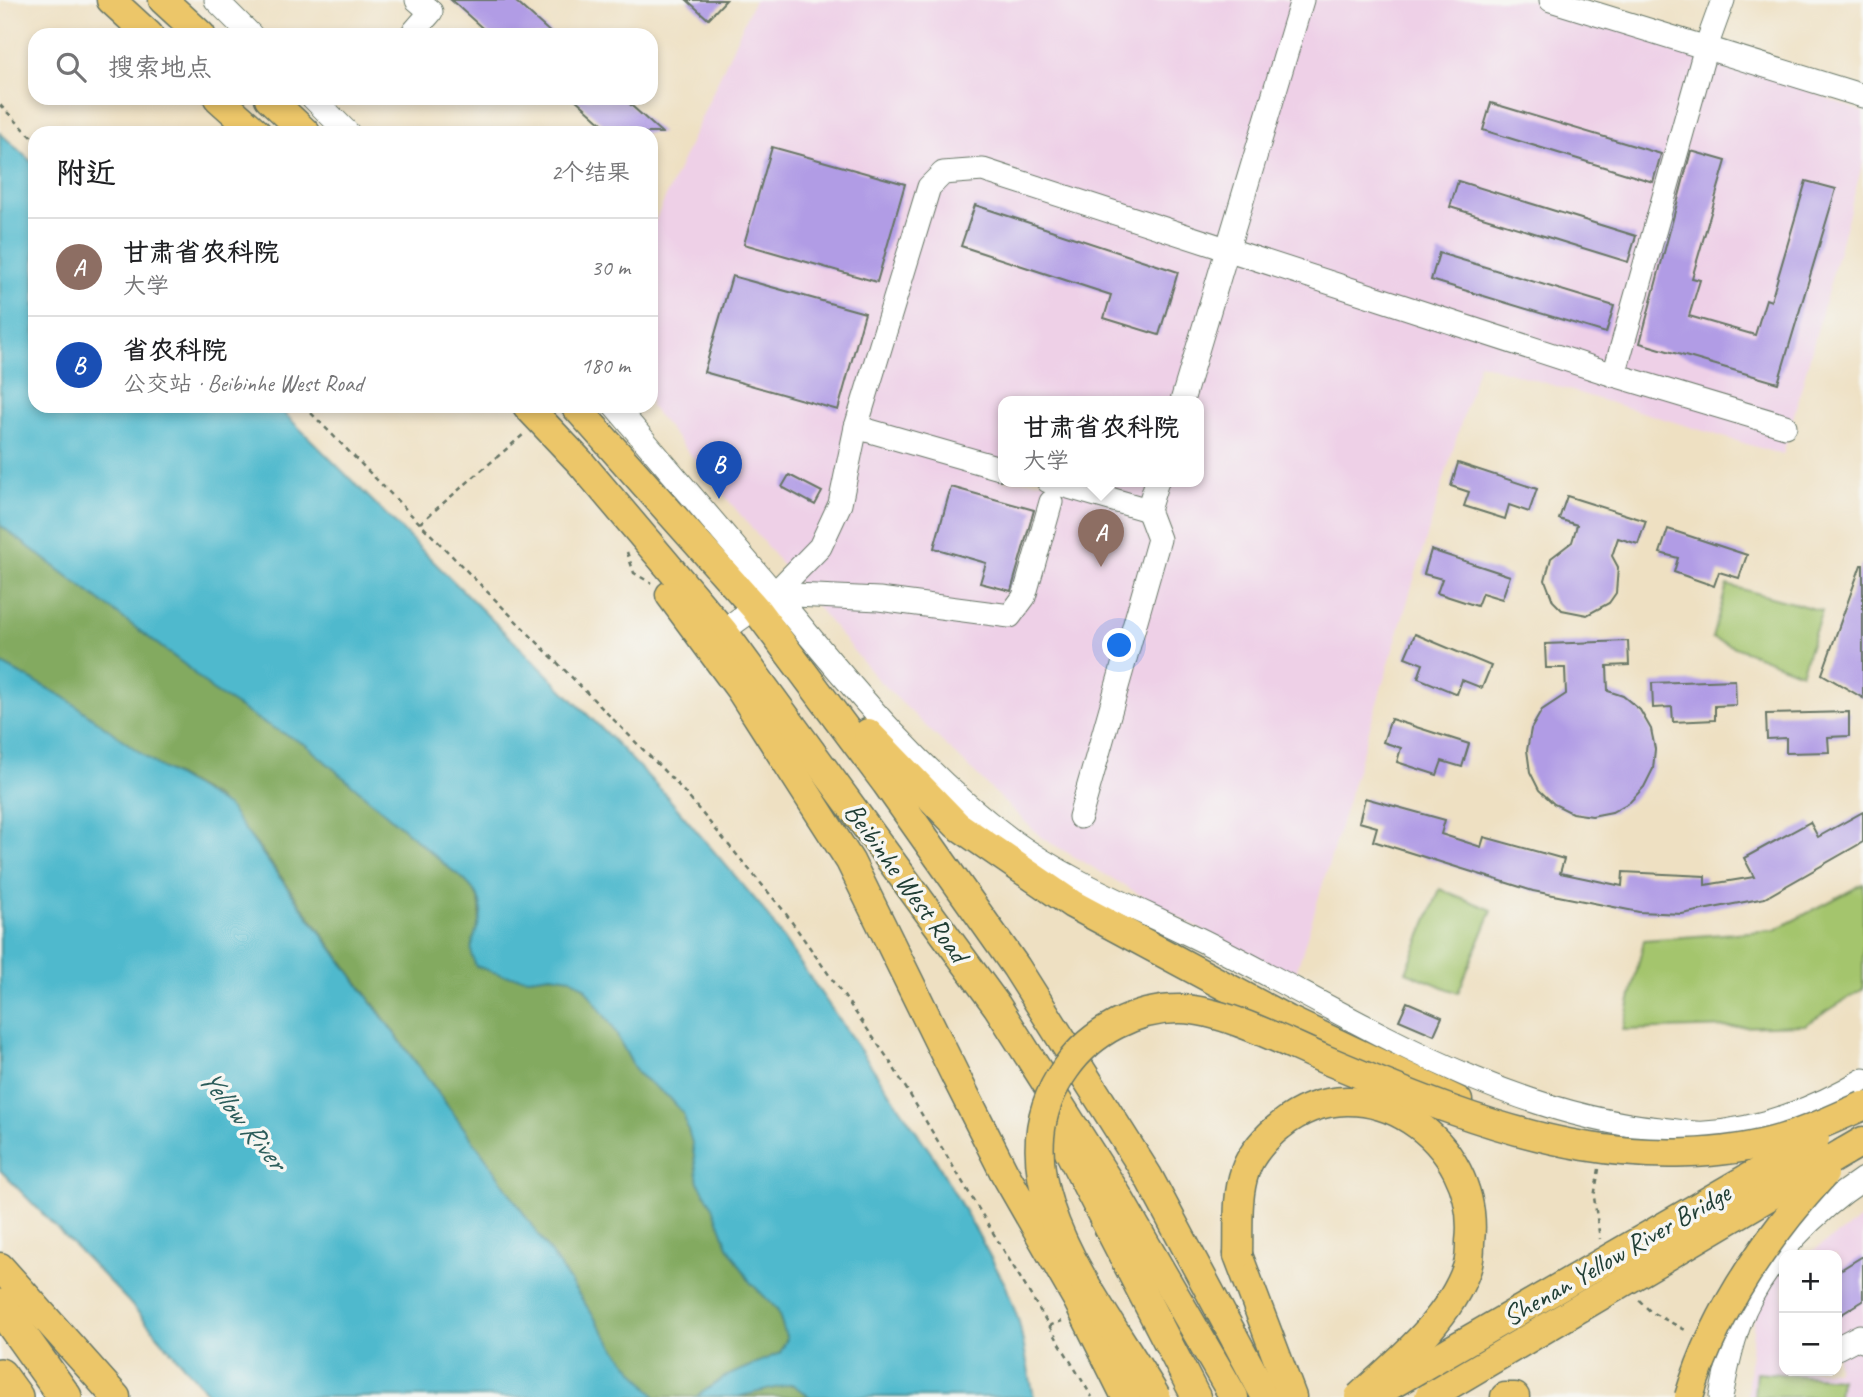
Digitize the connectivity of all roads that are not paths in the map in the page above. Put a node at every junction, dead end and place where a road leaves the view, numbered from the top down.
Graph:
1 (111, 0) edge
2 (163, 0) edge
3 (216, 0) edge
4 (417, 0) edge
5 (1302, 0) edge
6 (1551, 0) edge
7 (1723, 0) edge
8 (141, 28) edge
9 (193, 28) edge
10 (244, 28) edge
11 (417, 28) edge
12 (1706, 47) junction
13 (1863, 96) edge
14 (226, 105) edge
15 (275, 105) edge
16 (311, 105) edge
17 (321, 105) edge
18 (249, 126) edge
19 (292, 126) edge
20 (296, 126) edge
21 (341, 126) edge
22 (1230, 250) junction
23 (1614, 375) junction
24 (1184, 396) edge
25 (534, 413) edge
26 (583, 413) edge
27 (620, 413) edge
28 (1785, 425) dead end
29 (856, 427) junction
30 (580, 462) junction
31 (998, 468) edge
32 (1155, 487) edge
33 (1050, 491) edge
34 (1148, 510) junction
35 (765, 601) junction
36 (723, 631) junction
37 (787, 651) junction
38 (1080, 817) dead end
39 (997, 1006) junction
40 (1863, 1080) edge
41 (1863, 1109) edge
42 (1517, 1129) junction
43 (1854, 1147) edge
44 (1863, 1179) edge
45 (0, 1267) edge
46 (0, 1287) edge
47 (0, 1306) edge
48 (1725, 1313) junction
49 (1863, 1341) edge
50 (1842, 1345) edge
51 (0, 1375) edge
52 (1282, 1395) edge
53 (16, 1397) edge
54 (65, 1397) edge
55 (94, 1397) edge
56 (116, 1397) edge
57 (1126, 1397) edge
58 (1156, 1397) edge
59 (1196, 1397) edge
60 (1234, 1397) edge
61 (1359, 1397) edge
62 (1370, 1397) edge
63 (1429, 1397) edge
64 (1505, 1397) edge
65 (1515, 1397) edge
66 (1689, 1397) edge
67 (1700, 1397) edge
68 (1721, 1397) edge

1 - 8 main road
2 - 9 main road
3 - 10 lane
4 - 11 lane
5 - 22 lane
6 - 12 lane
7 - 12 lane
12 - 13 lane
12 - 23 lane
14 - 18 main road
15 - 19 main road
16 - 20 lane
17 - 21 lane
22 - 23 lane
22 - 24 lane
22 - 29 lane
23 - 28 lane
25 - 30 main road, Beibinhe West Road
26 - 35 main road, Beibinhe West Road
27 - 35 lane
29 - 31 lane
29 - 35 lane
30 - 36 main road, Beibinhe West Road
30 - 57 main road, bridge
32 - 34 lane
33 - 34 lane
33 - 35 lane
34 - 38 lane
35 - 36 lane
35 - 37 main road, Beibinhe West Road
35 - 40 lane
36 - 39 main road, Beibinhe West Road
37 - 42 main road, bridge
37 - 52 main road, Beibinhe West Road
39 - 59 main road
39 - 60 main road, Beibinhe West Road
41 - 42 main road, bridge
41 - 62 main road, Shenan Yellow River Bridge, bridge
42 - 58 main road, bridge
43 - 48 main road, bridge
43 - 63 main road, Shenan Yellow River Bridge, bridge
44 - 68 lane
45 - 56 main road
46 - 55 main road
47 - 54 highway
48 - 66 main road, bridge
48 - 67 main road, bridge
49 - 50 lane
51 - 53 highway
52 - 61 main road, bridge
64 - 65 main road

